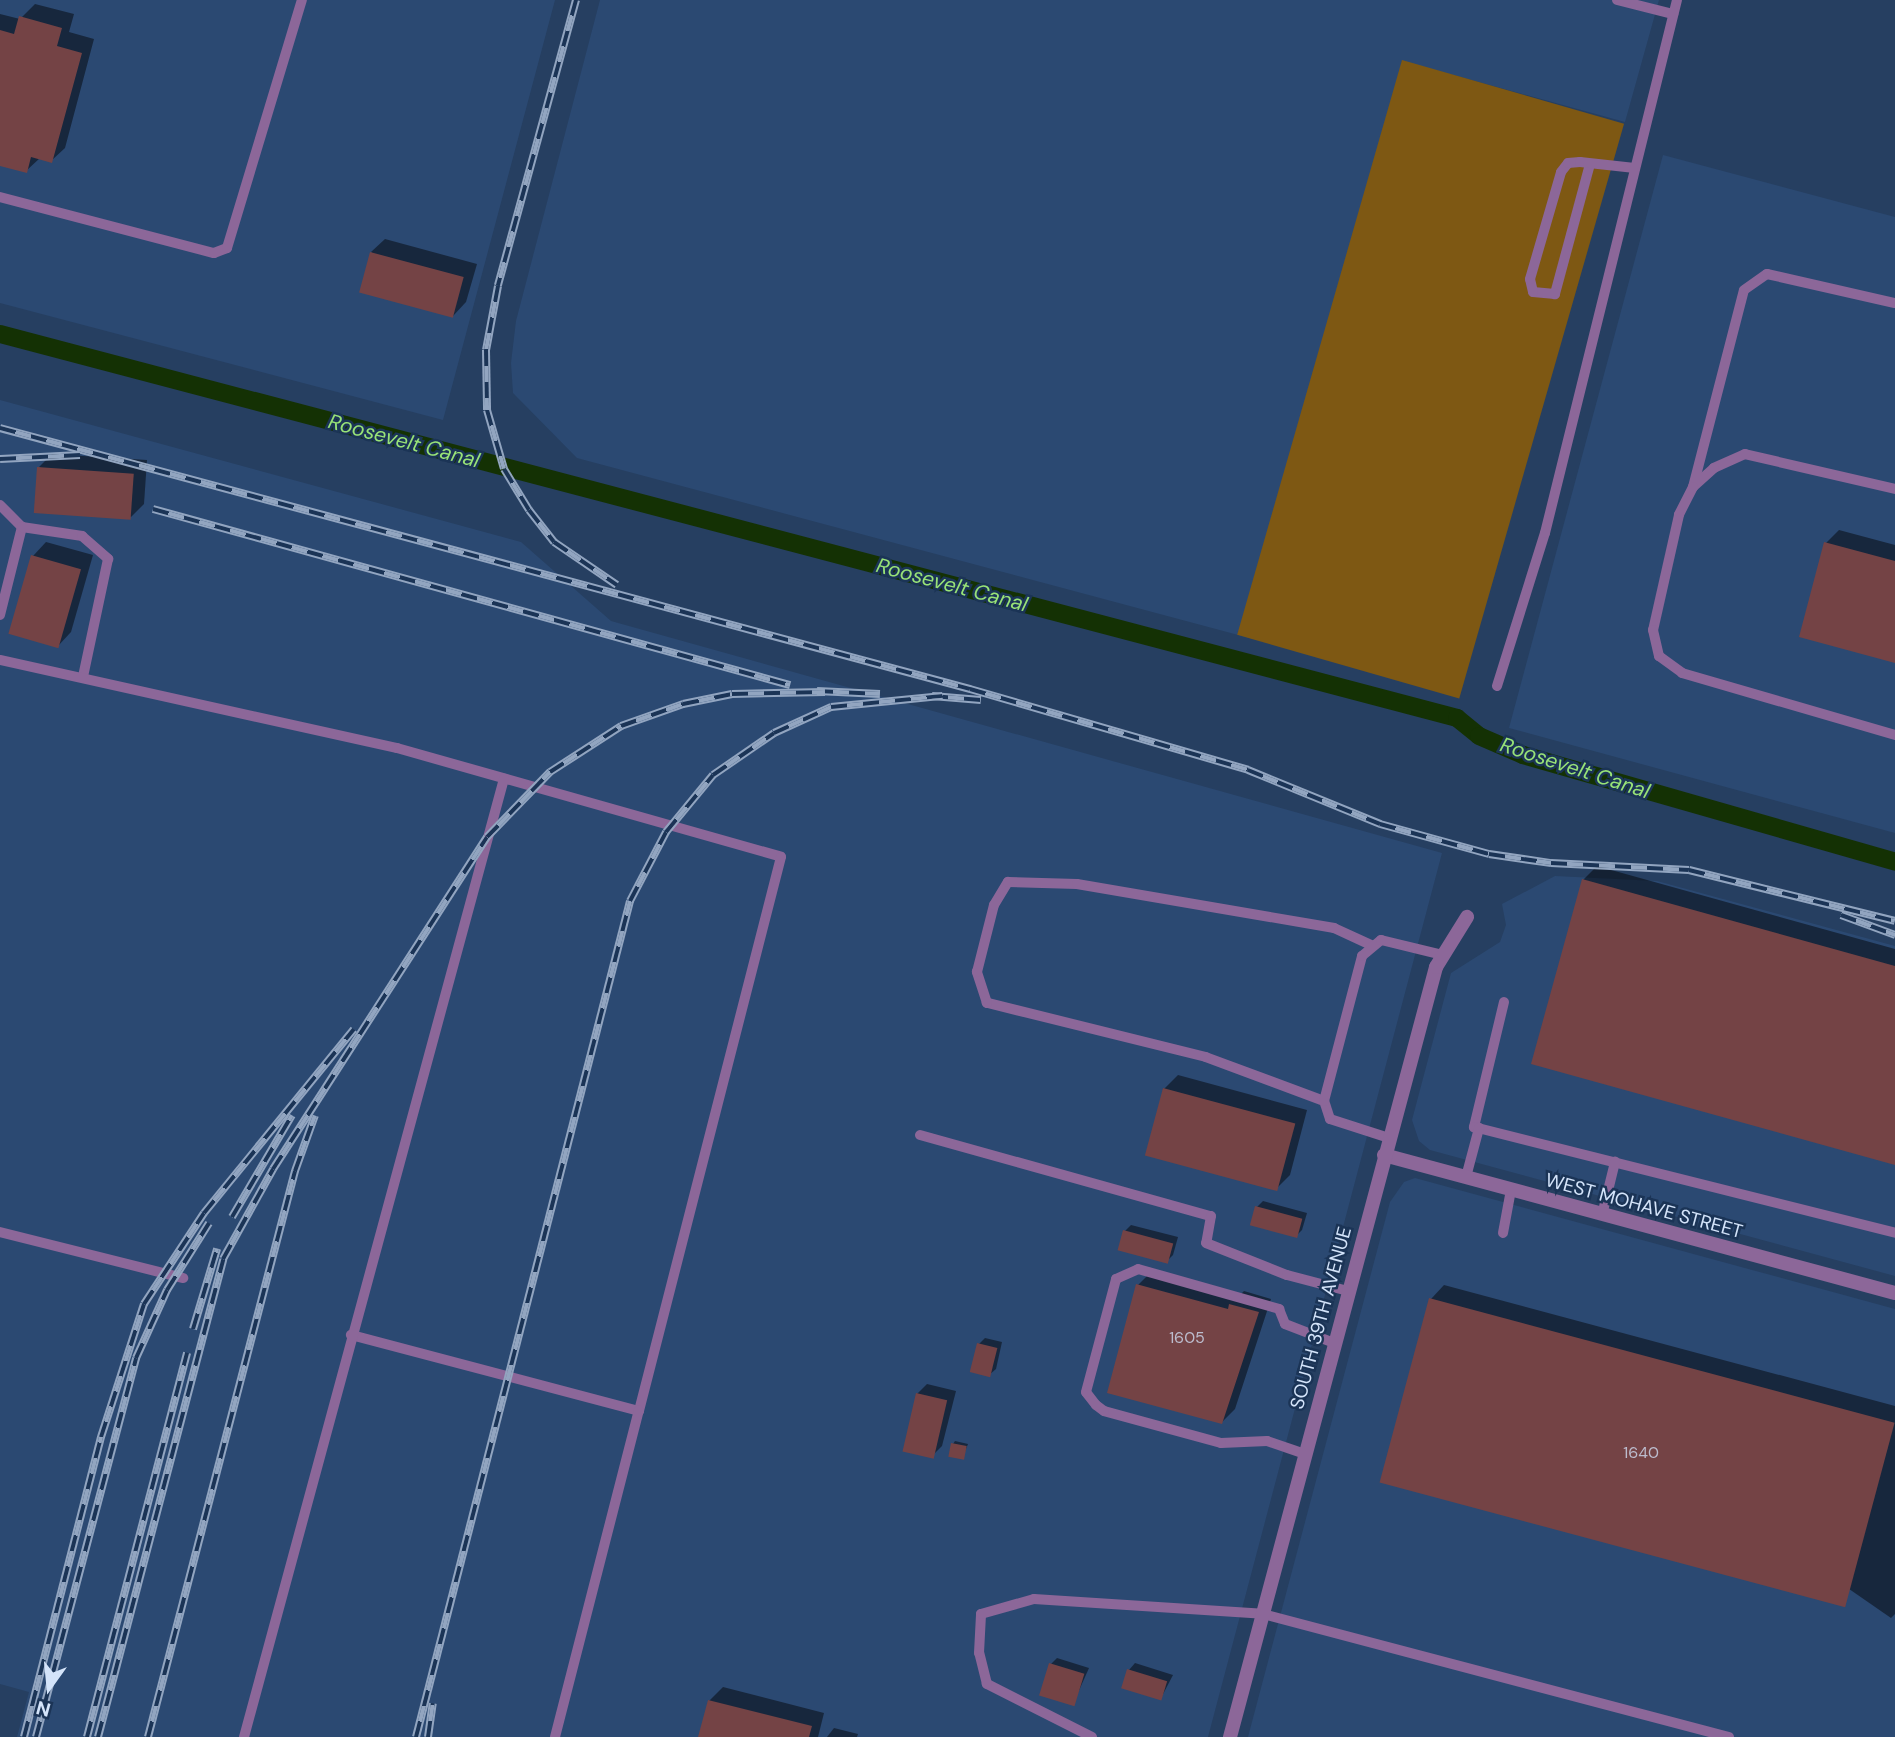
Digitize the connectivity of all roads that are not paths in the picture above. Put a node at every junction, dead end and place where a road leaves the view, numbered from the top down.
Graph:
1 (302, 0) edge
2 (1617, 0) edge
3 (1677, 0) edge
4 (1673, 14) junction
5 (1590, 163) junction
6 (1635, 169) junction
7 (0, 197) edge
8 (1895, 303) edge
9 (1693, 487) junction
10 (1895, 489) edge
11 (0, 505) edge
12 (22, 527) junction
13 (0, 614) edge
14 (0, 660) edge
15 (83, 677) junction
16 (1497, 686) dead end
17 (1895, 735) edge
18 (503, 779) junction
19 (1467, 917) dead end
20 (1371, 945) junction
21 (1443, 955) junction
22 (1504, 1002) dead end
23 (1324, 1101) junction
24 (1479, 1128) junction
25 (920, 1135) dead end
26 (1389, 1138) junction
27 (1384, 1155) junction
28 (1615, 1162) junction
29 (1466, 1177) junction
30 (1511, 1190) junction
31 (1602, 1215) junction
32 (0, 1232) edge
33 (1503, 1233) dead end
34 (1895, 1233) edge
35 (183, 1278) dead end
36 (1348, 1291) junction
37 (1895, 1293) edge
38 (351, 1335) junction
39 (1334, 1343) junction
40 (639, 1411) junction
41 (1305, 1454) junction
42 (1263, 1614) junction
43 (244, 1737) edge
44 (555, 1737) edge
45 (1092, 1737) edge
46 (1230, 1737) edge
47 (1726, 1737) edge

1 - 7 lane
2 - 4 lane
3 - 4 lane
4 - 6 lane
5 - 5 lane
5 - 6 lane
6 - 16 lane
8 - 9 lane
9 - 10 lane
9 - 17 lane
11 - 12 lane
12 - 13 lane
12 - 15 lane
14 - 15 lane
15 - 18 lane
18 - 38 lane
18 - 40 lane
19 - 21 street, SOUTH 39TH AVENUE
20 - 21 lane
20 - 23 lane
20 - 23 lane
21 - 26 street, SOUTH 39TH AVENUE
22 - 24 lane
23 - 26 lane
24 - 28 lane
24 - 29 lane
25 - 36 lane
26 - 27 street, SOUTH 39TH AVENUE
27 - 29 street, WEST MOHAVE STREET
27 - 36 street, SOUTH 39TH AVENUE
28 - 31 lane
28 - 34 lane
29 - 30 street, WEST MOHAVE STREET
30 - 31 street, WEST MOHAVE STREET
30 - 33 lane
31 - 37 street, WEST MOHAVE STREET
32 - 35 lane
36 - 39 street, SOUTH 39TH AVENUE
38 - 40 lane
38 - 43 lane
39 - 41 street, SOUTH 39TH AVENUE
39 - 41 lane
40 - 44 lane
41 - 42 street, SOUTH 39TH AVENUE
42 - 45 lane
42 - 46 street, SOUTH 39TH AVENUE
42 - 47 lane

